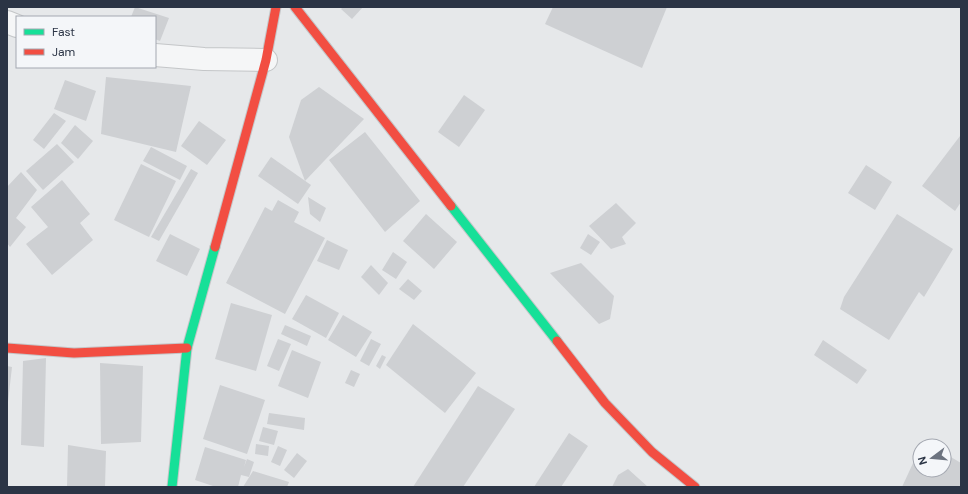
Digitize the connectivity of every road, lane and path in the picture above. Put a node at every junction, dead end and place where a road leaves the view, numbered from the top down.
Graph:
1 (276, 7) edge
2 (295, 7) edge
3 (156, 55) edge
4 (266, 60) junction
5 (7, 348) edge
6 (187, 348) junction
7 (172, 487) edge
8 (695, 487) edge

1 - 4 street
2 - 8 street
3 - 4 street
4 - 6 street
5 - 6 street
6 - 7 street

